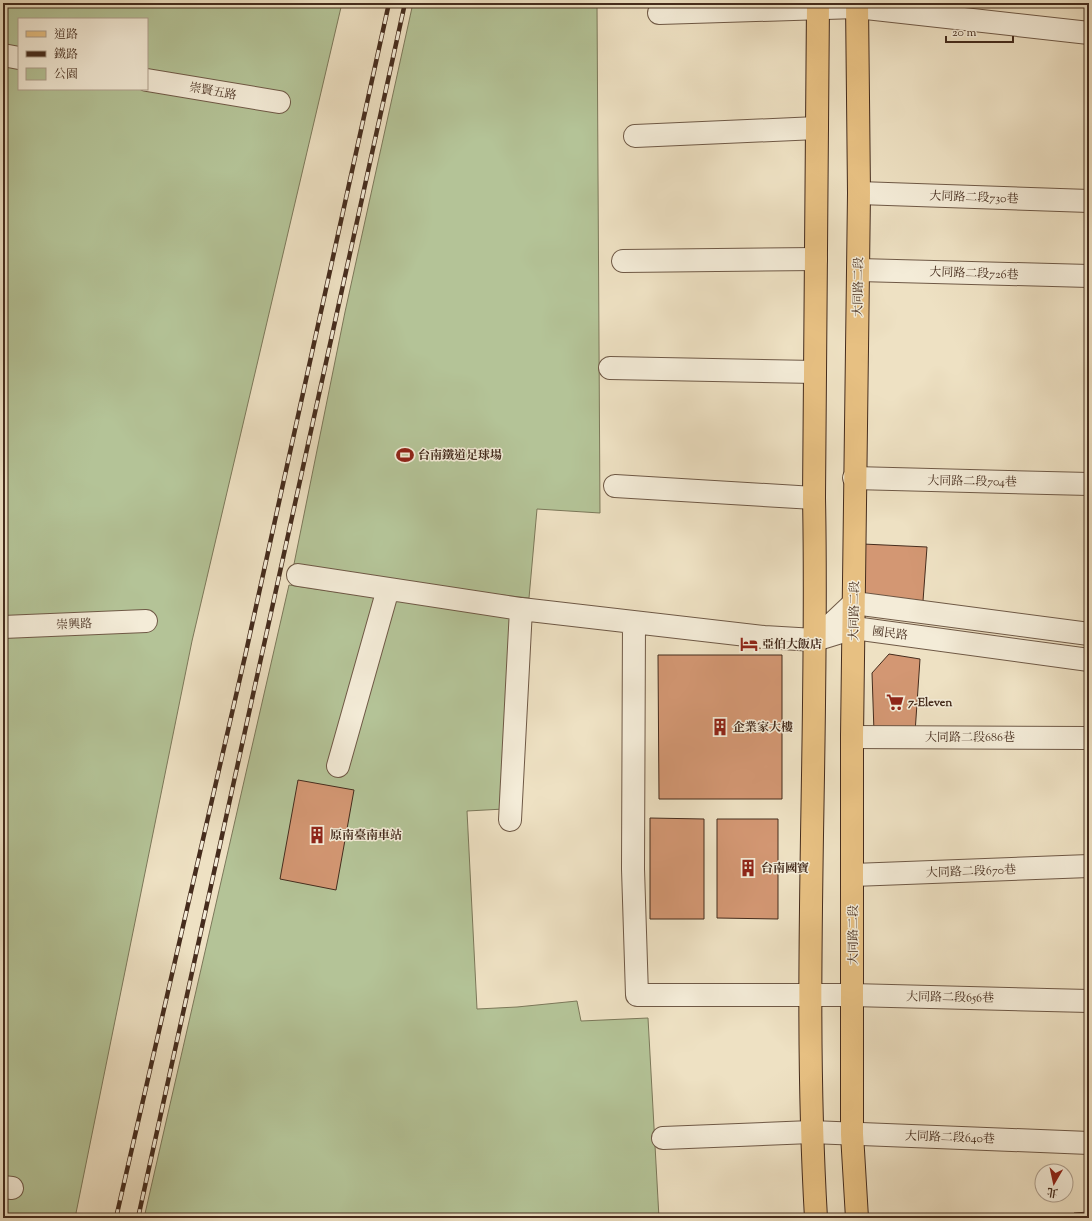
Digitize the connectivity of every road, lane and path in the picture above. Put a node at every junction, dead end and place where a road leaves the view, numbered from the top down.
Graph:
1 (818, 5) edge
2 (857, 5) edge
3 (660, 13) dead end
4 (1089, 33) edge
5 (3, 55) edge
6 (18, 58) edge
7 (148, 80) edge
8 (279, 102) dead end
9 (817, 128) junction
10 (635, 136) dead end
11 (859, 193) junction
12 (1089, 202) edge
13 (816, 259) junction
14 (623, 261) dead end
15 (859, 270) junction
16 (1089, 276) edge
17 (610, 368) dead end
18 (815, 372) junction
19 (854, 478) junction
20 (1089, 484) edge
21 (615, 486) dead end
22 (814, 498) junction
23 (298, 575) dead end
24 (388, 589) junction
25 (854, 603) junction
26 (521, 609) junction
27 (146, 621) dead end
28 (634, 622) junction
29 (3, 627) edge
30 (854, 628) junction
31 (1089, 634) edge
32 (815, 640) junction
33 (1089, 660) edge
34 (852, 737) junction
35 (1089, 738) edge
36 (338, 766) dead end
37 (510, 820) dead end
38 (1089, 866) edge
39 (853, 875) junction
40 (852, 995) junction
41 (811, 997) junction
42 (1089, 1001) edge
43 (811, 1132) junction
44 (852, 1134) junction
45 (663, 1138) dead end
46 (1089, 1143) edge
47 (816, 1218) edge
48 (857, 1218) edge

1 - 2 street
1 - 3 street
1 - 9 main road
2 - 4 street
2 - 11 main road, 大同路二段
5 - 6 street
7 - 8 street, 崇賢五路
9 - 10 street
9 - 13 main road
11 - 12 street, 大同路二段730巷
11 - 15 main road, 大同路二段
13 - 14 street
13 - 18 main road
15 - 16 street, 大同路二段726巷
15 - 19 main road, 大同路二段
17 - 18 street
18 - 22 main road
19 - 20 street, 大同路二段704巷
19 - 25 main road, 大同路二段
21 - 22 street
22 - 32 main road
23 - 24 street
24 - 26 street
24 - 36 street
25 - 30 main road, 大同路二段
25 - 31 street
25 - 32 street
26 - 28 street
26 - 37 street
27 - 29 street, 崇興路
28 - 32 street
28 - 41 street, 大同路二段656巷
30 - 32 street, 國民路
30 - 33 street, 國民路
30 - 34 main road, 大同路二段
32 - 41 main road
34 - 35 street, 大同路二段686巷
34 - 39 main road, 大同路二段
38 - 39 street, 大同路二段670巷
39 - 40 main road, 大同路二段
40 - 41 street, 大同路二段656巷
40 - 42 street, 大同路二段656巷
40 - 44 main road, 大同路二段
41 - 43 main road
43 - 44 street, 大同路二段640巷
43 - 45 street, 大同路二段640巷
43 - 47 main road
44 - 46 street, 大同路二段640巷
44 - 48 main road, 大同路二段

